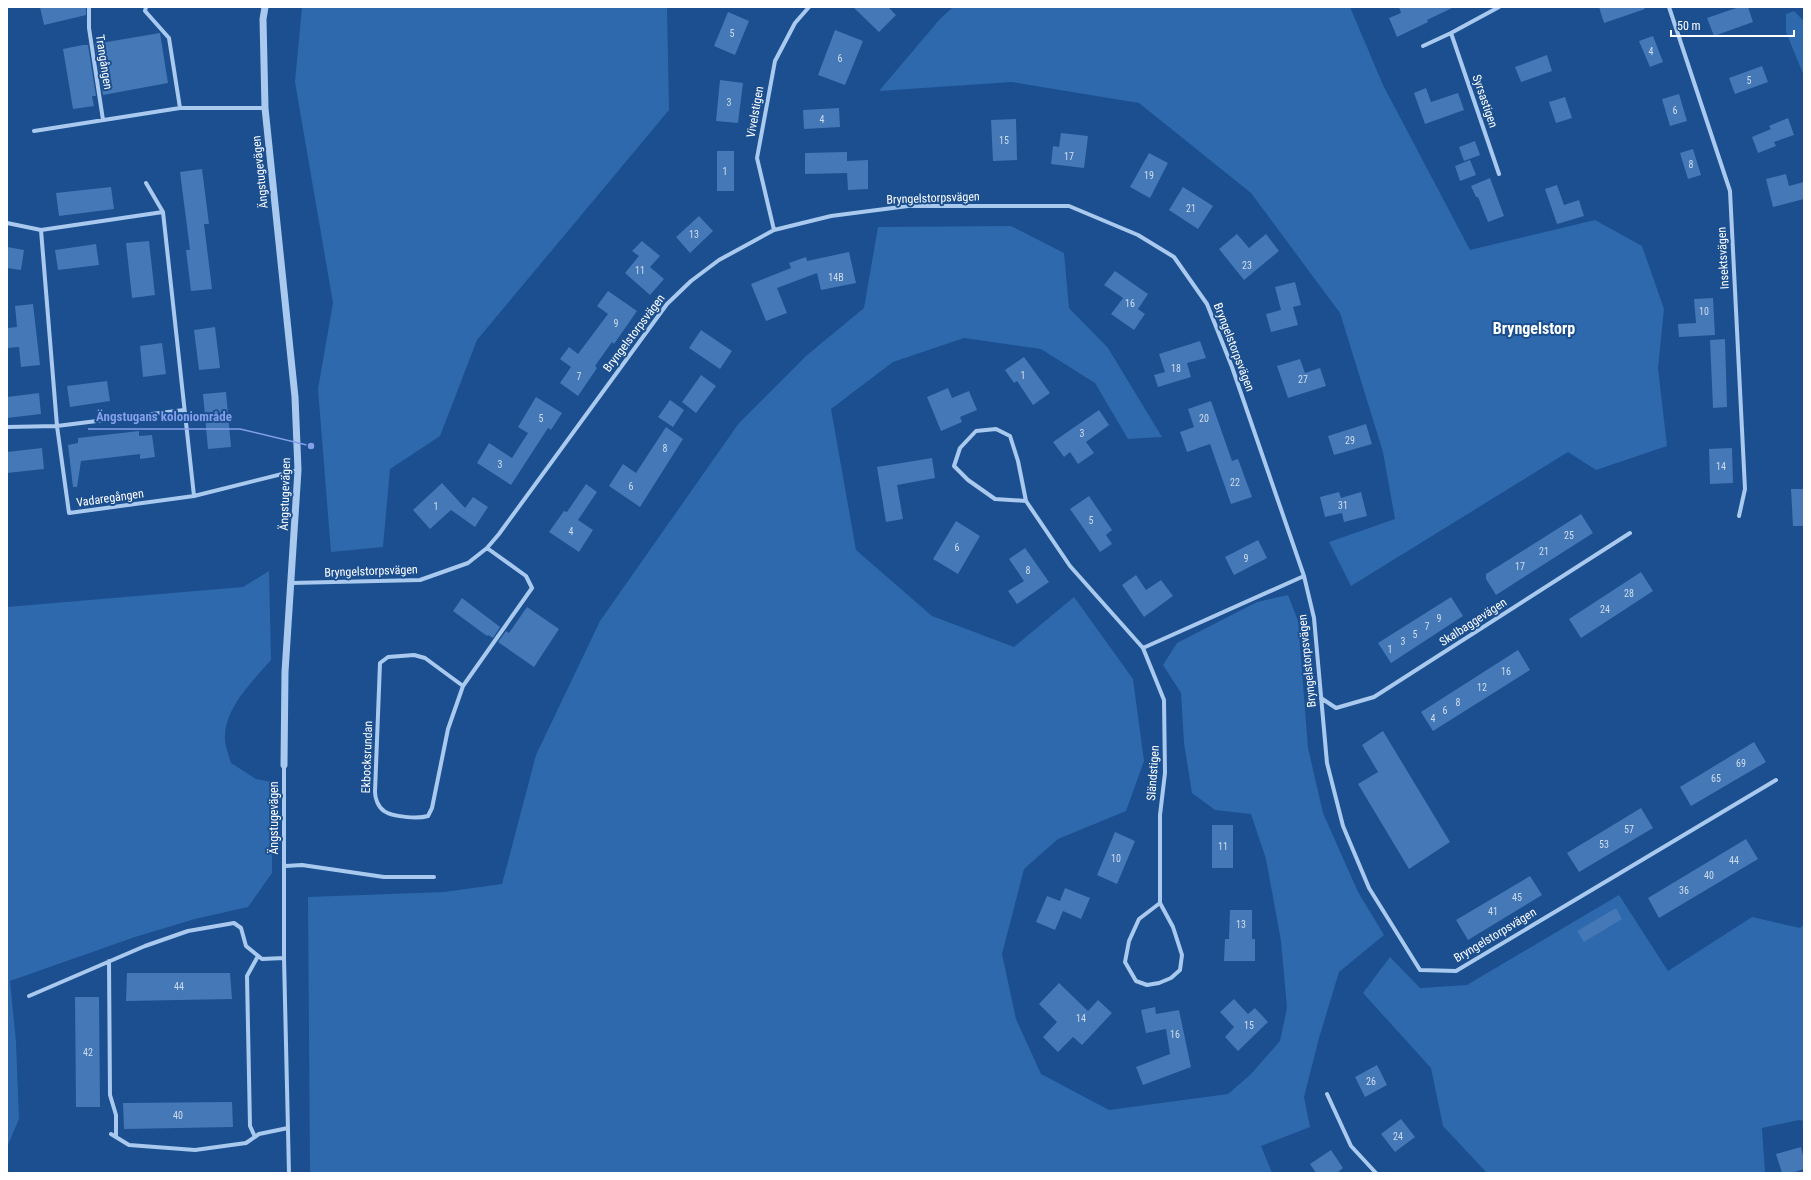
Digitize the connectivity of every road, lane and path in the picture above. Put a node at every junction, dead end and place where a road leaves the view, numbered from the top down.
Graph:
1 (89, 7) edge
2 (146, 7) edge
3 (265, 7) edge
4 (809, 7) edge
5 (1499, 7) edge
6 (1669, 7) edge
7 (1451, 33) junction
8 (1423, 46) dead end
9 (180, 108) junction
10 (265, 108) junction
11 (103, 120) junction
12 (34, 131) dead end
13 (1500, 174) dead end
14 (146, 183) dead end
15 (162, 212) junction
16 (7, 223) edge
17 (41, 230) junction
18 (774, 230) junction
19 (184, 410) junction
20 (57, 426) junction
21 (7, 428) edge
22 (298, 470) junction
23 (194, 496) junction
24 (1026, 501) junction
25 (1739, 516) dead end
26 (1630, 533) dead end
27 (487, 548) junction
28 (1304, 576) junction
29 (291, 583) junction
30 (1143, 648) junction
31 (462, 686) junction
32 (1321, 698) junction
33 (284, 765) joint
34 (1776, 780) dead end
35 (285, 866) junction
36 (434, 877) dead end
37 (1160, 903) junction
38 (258, 956) junction
39 (284, 958) junction
40 (109, 961) junction
41 (29, 996) dead end
42 (1327, 1094) dead end
43 (288, 1128) junction
44 (110, 1134) dead end
45 (116, 1137) junction
46 (255, 1137) junction
47 (289, 1173) edge
48 (1376, 1173) edge

1 - 11 street, Trangången
2 - 9 street
3 - 10 street, Ängstugevägen
4 - 18 street, Vivelstigen
5 - 7 street
6 - 25 street, Insektsvägen
7 - 8 street
7 - 13 street, Syrsastigen
9 - 10 street
9 - 11 street
10 - 22 street, Ängstugevägen
11 - 12 street
14 - 15 street
15 - 17 street
15 - 19 street
16 - 17 street
17 - 20 street, Vadaregången
18 - 27 street, Bryngelstorpsvägen
18 - 28 street, Bryngelstorpsvägen
19 - 20 street
19 - 23 street
20 - 21 street
20 - 23 street, Vadaregången
22 - 23 street, Vadaregången
22 - 29 street, Ängstugevägen
24 - 24 street, Sländstigen
24 - 30 street, Sländstigen
26 - 32 street, Skalbaggevägen
27 - 29 street, Bryngelstorpsvägen
27 - 31 street, Ekbocksrundan
28 - 30 street
28 - 32 street, Bryngelstorpsvägen
29 - 33 street, Ängstugevägen
30 - 37 street, Sländstigen
31 - 31 street, Ekbocksrundan
32 - 34 street, Bryngelstorpsvägen
33 - 35 street, Ängstugevägen
35 - 36 street
35 - 39 street, Ängstugevägen
37 - 37 street, Sländstigen
38 - 39 street
38 - 40 street
38 - 46 street
39 - 43 street, Ängstugevägen
40 - 41 street
40 - 45 street
42 - 48 street
43 - 46 street
43 - 47 street, Ängstugevägen
44 - 45 street
45 - 46 street

